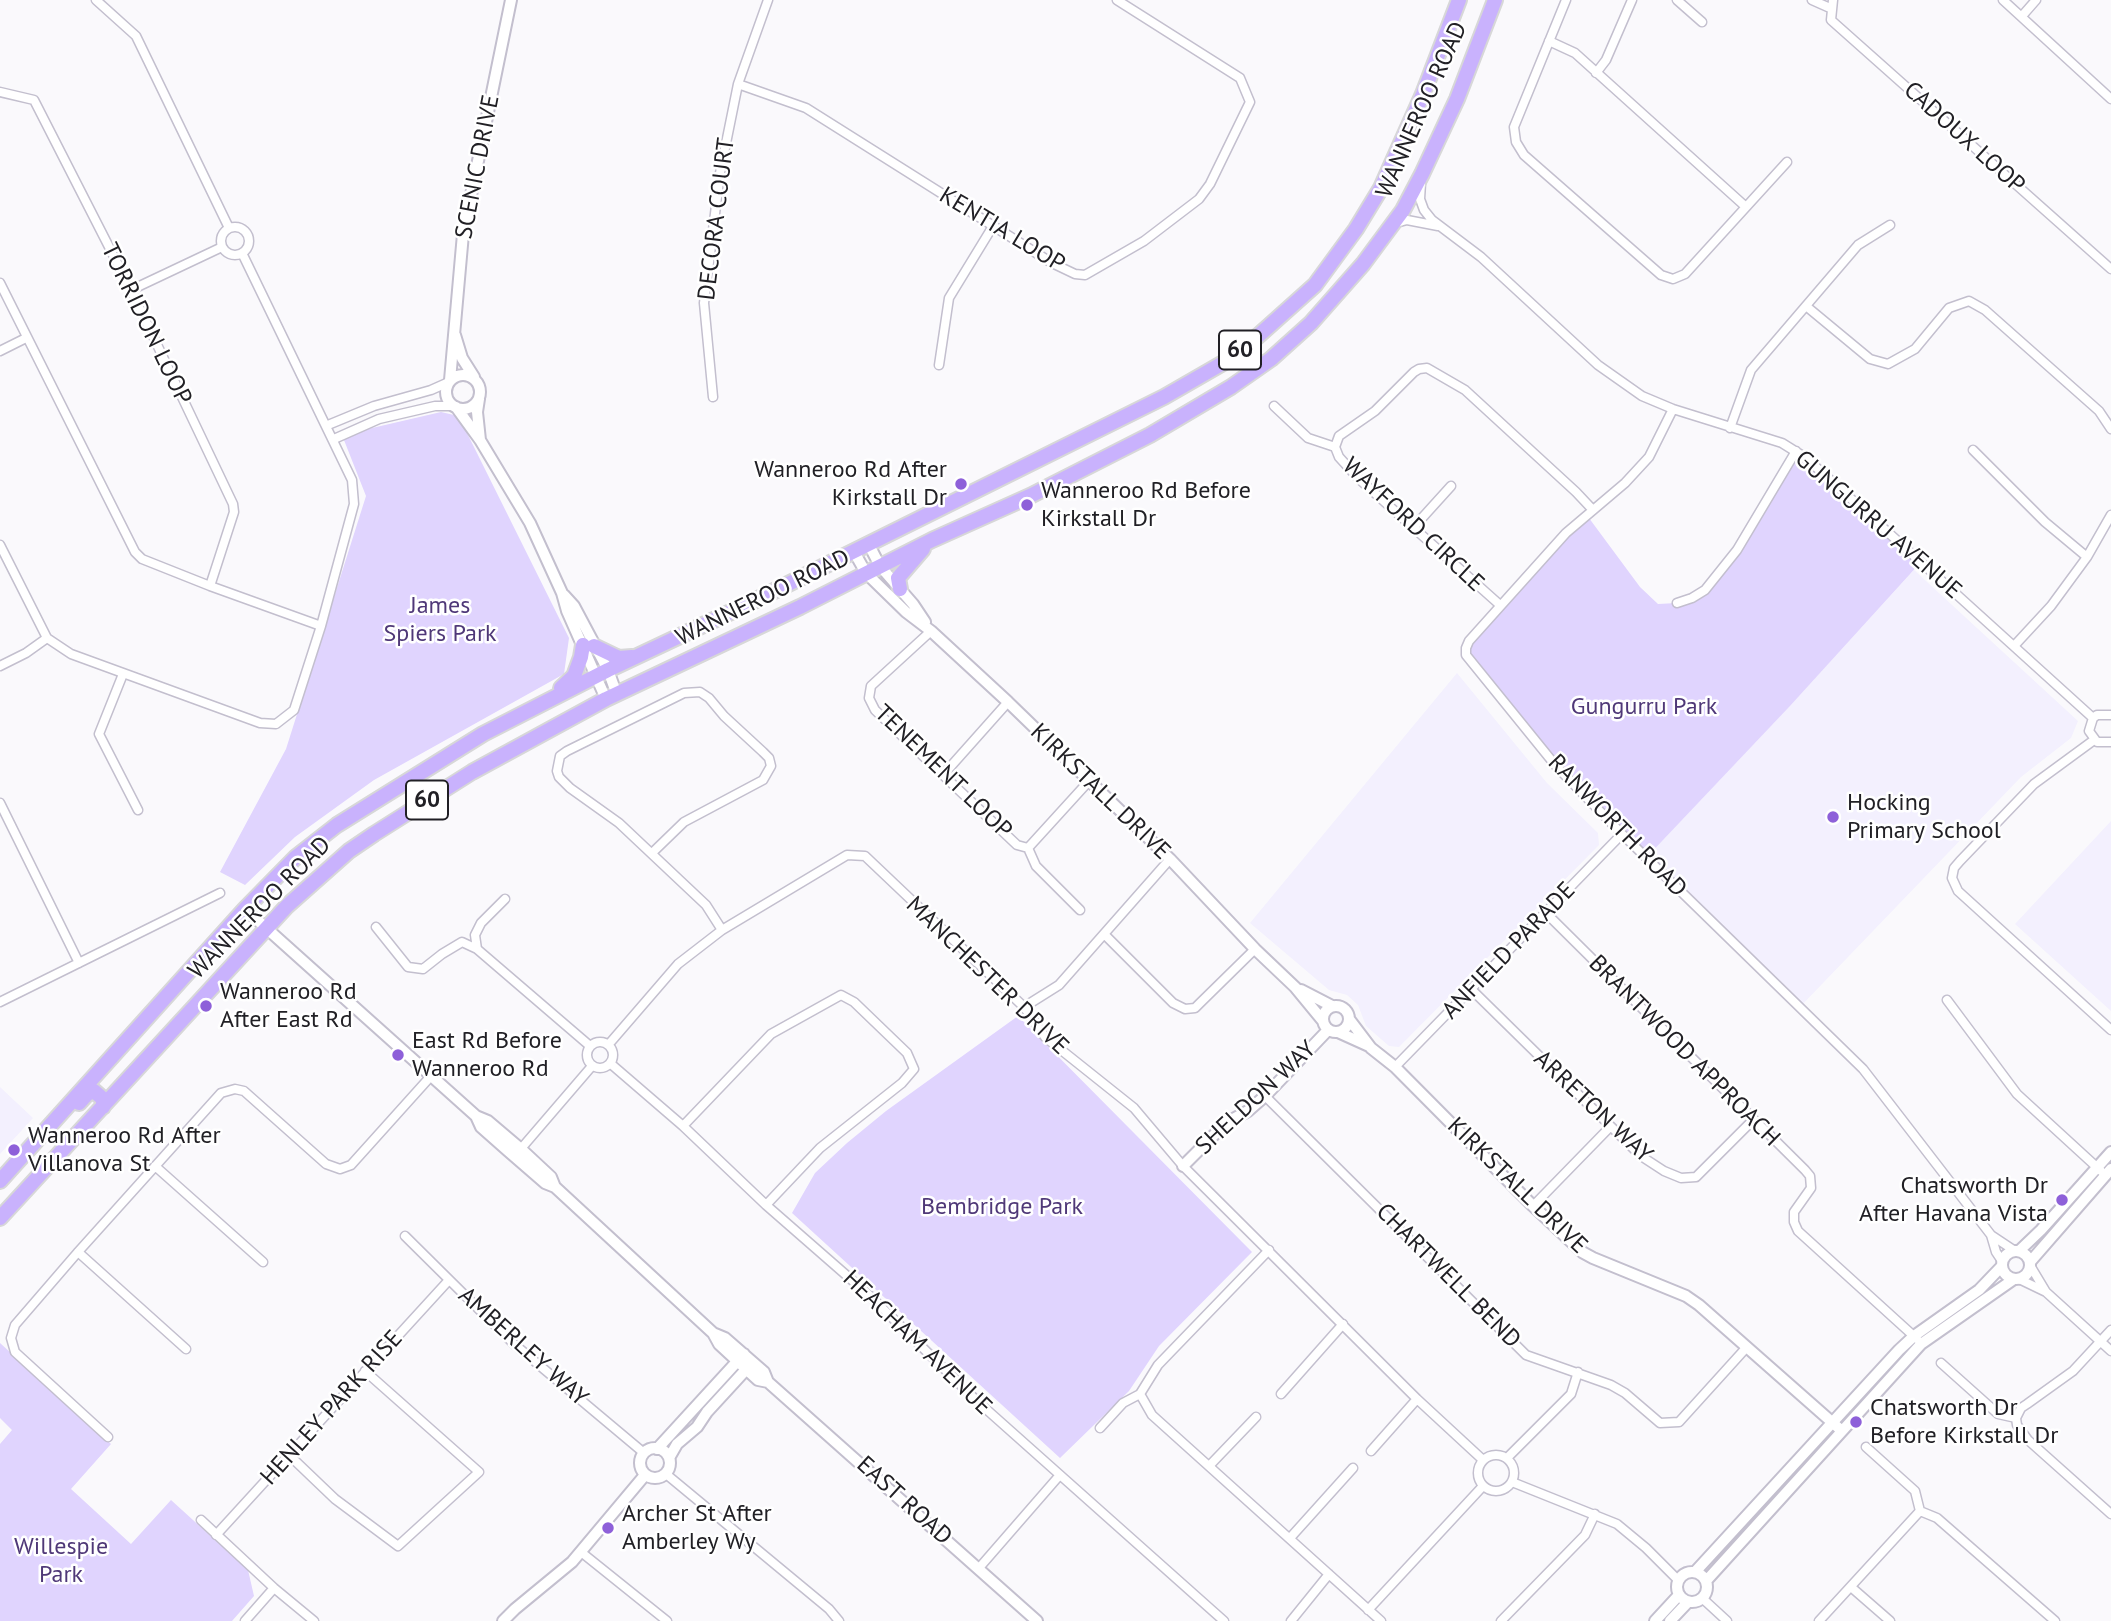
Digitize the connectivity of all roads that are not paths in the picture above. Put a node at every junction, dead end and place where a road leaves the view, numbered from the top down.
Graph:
1 (96, 0) edge
2 (511, 0) edge
3 (768, 0) edge
4 (1117, 0) edge
5 (1460, 0) edge
6 (1494, 0) edge
7 (1566, 0) edge
8 (1632, 0) edge
9 (1677, 0) edge
10 (1812, 0) edge
11 (2003, 0) edge
12 (2036, 0) edge
13 (1832, 4) edge
14 (2022, 16) junction
15 (1702, 22) dead end
16 (1549, 41) junction
17 (1596, 73) junction
18 (738, 84) junction
19 (0, 92) edge
20 (2111, 99) edge
21 (1787, 162) dead end
22 (1422, 174) junction
23 (1745, 207) junction
24 (1393, 225) junction
25 (1891, 225) dead end
26 (993, 226) junction
27 (1438, 226) junction
28 (229, 228) junction
29 (222, 247) junction
30 (242, 253) junction
31 (2111, 270) edge
32 (0, 284) edge
33 (131, 290) junction
34 (1806, 306) junction
35 (456, 335) junction
36 (26, 338) junction
37 (0, 351) edge
38 (939, 365) dead end
39 (475, 379) junction
40 (449, 381) junction
41 (713, 397) dead end
42 (478, 400) junction
43 (1274, 406) dead end
44 (454, 407) junction
45 (1673, 409) junction
46 (328, 425) junction
47 (1730, 428) junction
48 (2111, 429) edge
49 (334, 439) junction
50 (480, 440) junction
51 (1335, 447) junction
52 (1973, 450) dead end
53 (1796, 451) junction
54 (1451, 486) dead end
55 (1592, 509) junction
56 (2111, 515) edge
57 (1413, 528) junction
58 (932, 540) junction
59 (868, 543) junction
60 (0, 545) edge
61 (853, 550) junction
62 (2087, 557) junction
63 (880, 566) junction
64 (866, 573) junction
65 (210, 586) junction
66 (900, 589) junction
67 (1677, 603) dead end
68 (1500, 605) junction
69 (321, 626) junction
70 (931, 631) junction
71 (47, 638) junction
72 (589, 645) junction
73 (2014, 646) junction
74 (638, 656) junction
75 (0, 666) edge
76 (602, 673) junction
77 (123, 674) junction
78 (611, 697) junction
79 (543, 702) junction
80 (1008, 702) junction
81 (2111, 715) edge
82 (2093, 718) junction
83 (2094, 740) junction
84 (2111, 742) edge
85 (943, 775) junction
86 (1089, 781) junction
87 (0, 803) edge
88 (138, 810) dead end
89 (1622, 834) junction
90 (1028, 848) junction
91 (652, 853) junction
92 (1170, 859) junction
93 (220, 893) dead end
94 (505, 900) dead end
95 (246, 909) junction
96 (1080, 911) dead end
97 (1546, 913) junction
98 (267, 927) junction
99 (376, 927) dead end
100 (722, 930) junction
101 (1104, 934) junction
102 (477, 949) junction
103 (1255, 949) junction
104 (79, 962) junction
105 (1295, 987) junction
106 (1471, 989) junction
107 (1947, 1000) dead end
108 (0, 1002) edge
109 (1332, 1006) junction
110 (1024, 1007) junction
111 (1349, 1019) junction
112 (1330, 1028) junction
113 (2111, 1031) edge
114 (609, 1044) junction
115 (590, 1046) junction
116 (1371, 1048) junction
117 (611, 1064) junction
118 (592, 1066) junction
119 (1395, 1067) junction
120 (431, 1076) junction
121 (1265, 1096) junction
122 (103, 1107) junction
123 (1753, 1120) junction
124 (683, 1126) junction
125 (1610, 1127) junction
126 (2111, 1152) edge
127 (517, 1153) junction
128 (155, 1166) junction
129 (1183, 1166) junction
130 (11, 1170) junction
131 (2104, 1170) edge
132 (0, 1181) edge
133 (766, 1205) junction
134 (1533, 1206) junction
135 (0, 1218) edge
136 (1991, 1235) junction
137 (405, 1236) dead end
138 (1269, 1250) junction
139 (2017, 1251) junction
140 (78, 1252) junction
141 (263, 1262) dead end
142 (2002, 1264) junction
143 (2031, 1264) junction
144 (2016, 1279) junction
145 (449, 1280) junction
146 (2046, 1292) junction
147 (1343, 1324) junction
148 (2111, 1330) edge
149 (1917, 1340) junction
150 (2101, 1342) junction
151 (1746, 1348) junction
152 (186, 1349) dead end
153 (2111, 1351) edge
154 (745, 1362) junction
155 (1941, 1363) dead end
156 (365, 1371) junction
157 (1578, 1372) junction
158 (1140, 1394) junction
159 (1281, 1394) dead end
160 (1417, 1399) junction
161 (1256, 1418) dead end
162 (2016, 1418) junction
163 (1837, 1427) junction
164 (1100, 1428) dead end
165 (108, 1437) dead end
166 (1866, 1447) dead end
167 (657, 1448) junction
168 (1371, 1451) dead end
169 (644, 1453) junction
170 (289, 1455) junction
171 (669, 1458) junction
172 (1507, 1458) junction
173 (1483, 1460) junction
174 (1210, 1465) junction
175 (1353, 1468) dead end
176 (666, 1474) junction
177 (645, 1475) junction
178 (1059, 1476) junction
179 (1512, 1482) junction
180 (1483, 1486) junction
181 (1920, 1511) junction
182 (1595, 1514) junction
183 (2111, 1514) edge
184 (201, 1520) dead end
185 (216, 1535) junction
186 (1290, 1538) junction
187 (581, 1552) junction
188 (979, 1568) junction
189 (1695, 1572) junction
190 (1329, 1574) junction
191 (1678, 1580) junction
192 (1706, 1581) junction
193 (1850, 1587) junction
194 (274, 1588) junction
195 (1702, 1598) junction
196 (1683, 1599) junction
197 (1368, 1610) junction
198 (245, 1621) edge
199 (314, 1621) edge
200 (503, 1621) edge
201 (667, 1621) edge
202 (839, 1621) edge
203 (1037, 1621) edge
204 (1224, 1621) edge
205 (1291, 1621) edge
206 (1381, 1621) edge
207 (1502, 1621) edge
208 (1655, 1621) edge
209 (1670, 1621) edge
210 (1727, 1621) edge
211 (1819, 1621) edge
212 (1889, 1621) edge
213 (2055, 1621) edge

1 - 28 street
2 - 35 street, SCENIC DRIVE
3 - 18 street, DECORA COURT
4 - 26 street, KENTIA LOOP
5 - 59 highway, WANNEROO ROAD / 60
6 - 22 highway, WANNEROO ROAD / 60
7 - 16 street
8 - 17 street
9 - 15 street
10 - 13 street
11 - 14 street
12 - 14 street
13 - 31 street, CADOUX LOOP
14 - 20 street
16 - 17 street
16 - 23 street
17 - 23 street
18 - 26 street, KENTIA LOOP
18 - 41 street, DECORA COURT
19 - 33 street, TORRIDON LOOP
21 - 23 street
22 - 24 highway, WANNEROO ROAD / 60
22 - 27 street, GUNGURRU AVENUE
24 - 27 street, GUNGURRU AVENUE
24 - 58 highway, WANNEROO ROAD / 60
25 - 34 street
26 - 38 street
27 - 45 street, GUNGURRU AVENUE
28 - 29 street
28 - 30 street
29 - 30 street
29 - 33 street
30 - 46 street
32 - 36 street
33 - 65 street, TORRIDON LOOP
34 - 47 street
34 - 48 street
35 - 39 street, SCENIC DRIVE
35 - 40 street, SCENIC DRIVE
36 - 37 street
36 - 65 street
39 - 40 street
39 - 42 street
40 - 44 street
40 - 46 street
42 - 44 street
42 - 50 street
43 - 51 street
44 - 49 street
44 - 50 street
45 - 47 street, GUNGURRU AVENUE
45 - 55 street, RANWORTH ROAD
46 - 49 street
47 - 53 street, GUNGURRU AVENUE
49 - 69 street
50 - 72 street
51 - 55 street, WAYFORD CIRCLE
51 - 57 street, WAYFORD CIRCLE
52 - 62 street
53 - 67 street
53 - 73 street, GUNGURRU AVENUE
54 - 57 street
55 - 68 street, RANWORTH ROAD
56 - 62 street
57 - 68 street, WAYFORD CIRCLE
58 - 63 highway, WANNEROO ROAD / 60
58 - 66 highway
59 - 61 highway, WANNEROO ROAD / 60
59 - 63 street, KIRKSTALL DRIVE
60 - 71 street
61 - 64 street, KIRKSTALL DRIVE
61 - 74 highway, WANNEROO ROAD / 60
62 - 73 street
63 - 64 highway, WANNEROO ROAD / 60
63 - 66 street, KIRKSTALL DRIVE
64 - 70 street, KIRKSTALL DRIVE
64 - 78 highway, WANNEROO ROAD / 60
65 - 69 street
66 - 70 street, KIRKSTALL DRIVE
68 - 89 street, RANWORTH ROAD
69 - 77 street
70 - 80 street, KIRKSTALL DRIVE
70 - 85 street, TENEMENT LOOP
71 - 75 street
71 - 77 street
72 - 74 highway
72 - 76 street
72 - 79 highway
73 - 82 street, GUNGURRU AVENUE
74 - 76 highway, WANNEROO ROAD / 60
76 - 78 street
76 - 79 highway, WANNEROO ROAD / 60
77 - 88 street
78 - 98 highway, WANNEROO ROAD / 60
79 - 95 highway, WANNEROO ROAD / 60
80 - 85 street
80 - 86 street, KIRKSTALL DRIVE
81 - 82 street
82 - 83 street
83 - 84 street
83 - 113 street
85 - 90 street, TENEMENT LOOP
86 - 90 street, TENEMENT LOOP
86 - 92 street, KIRKSTALL DRIVE
87 - 104 street
89 - 97 street, ANFIELD PARADE
89 - 136 street, RANWORTH ROAD
90 - 96 street, TENEMENT LOOP
91 - 91 street
91 - 100 street
92 - 101 street
92 - 103 street, KIRKSTALL DRIVE
93 - 104 street
94 - 102 street
95 - 98 street, EAST ROAD
95 - 130 highway, WANNEROO ROAD / 60
97 - 106 street, ANFIELD PARADE
97 - 123 street, BRANTWOOD APPROACH
98 - 120 street, EAST ROAD
98 - 122 highway, WANNEROO ROAD / 60
99 - 102 street
100 - 110 street, MANCHESTER DRIVE
100 - 114 street, MANCHESTER DRIVE
101 - 103 street
101 - 110 street
102 - 115 street
103 - 105 street, KIRKSTALL DRIVE
104 - 108 street
105 - 109 street, KIRKSTALL DRIVE
105 - 112 street, KIRKSTALL DRIVE
106 - 119 street, ANFIELD PARADE
106 - 125 street, ARRETON WAY
107 - 131 street
109 - 111 street
109 - 112 street
110 - 129 street, MANCHESTER DRIVE
111 - 112 street
111 - 116 street, KIRKSTALL DRIVE
112 - 116 street, KIRKSTALL DRIVE
112 - 121 street, SHELDON WAY
114 - 115 street
114 - 117 street
115 - 118 street
116 - 119 street, KIRKSTALL DRIVE
117 - 118 street
117 - 124 street, HEACHAM AVENUE
118 - 127 street
119 - 134 street, KIRKSTALL DRIVE
120 - 127 street, EAST ROAD
120 - 128 street
121 - 129 street, SHELDON WAY
121 - 157 street, CHARTWELL BEND
122 - 130 highway, 60
122 - 135 highway, WANNEROO ROAD / 60
123 - 125 street, ARRETON WAY
123 - 149 street, BRANTWOOD APPROACH
124 - 133 street, HEACHAM AVENUE
124 - 133 street
125 - 134 street
126 - 131 street
127 - 154 street, EAST ROAD
128 - 140 street
128 - 141 street
129 - 138 street, MANCHESTER DRIVE
130 - 132 highway, WANNEROO ROAD / 60
131 - 139 street
131 - 143 street
133 - 178 street, HEACHAM AVENUE
134 - 151 street, KIRKSTALL DRIVE
136 - 139 street, RANWORTH ROAD
136 - 142 street, RANWORTH ROAD
137 - 145 street, AMBERLEY WAY
138 - 147 street, MANCHESTER DRIVE
138 - 158 street
139 - 142 street
139 - 143 street
140 - 152 street
140 - 165 street
142 - 144 street
142 - 149 street
143 - 144 street
143 - 146 street
144 - 146 street
144 - 149 street
145 - 156 street, HENLEY PARK RISE
145 - 169 street, AMBERLEY WAY
146 - 150 street
147 - 159 street
147 - 160 street, MANCHESTER DRIVE
148 - 150 street
149 - 163 street
150 - 153 street
150 - 162 street
151 - 157 street, CHARTWELL BEND
151 - 163 street, KIRKSTALL DRIVE
154 - 167 street
154 - 171 street
154 - 188 street, EAST ROAD
155 - 162 street
156 - 170 street, HENLEY PARK RISE
156 - 170 street
157 - 172 street
158 - 164 street
158 - 174 street
160 - 168 street
160 - 173 street, MANCHESTER DRIVE
161 - 174 street
162 - 183 street
163 - 189 street
163 - 192 street
166 - 181 street
167 - 169 street
167 - 171 street
169 - 177 street
170 - 185 street, HENLEY PARK RISE
171 - 176 street
172 - 173 street
172 - 179 street
173 - 180 street
174 - 186 street
175 - 186 street
176 - 177 street
176 - 202 street
177 - 187 street
178 - 188 street
178 - 204 street, HEACHAM AVENUE
179 - 180 street
179 - 182 street
180 - 197 street
181 - 193 street
181 - 213 street
182 - 191 street
182 - 207 street
184 - 185 street
185 - 194 street
186 - 190 street
187 - 200 street
187 - 201 street
188 - 203 street, EAST ROAD
189 - 191 street
189 - 192 street
190 - 197 street
190 - 205 street
191 - 196 street
192 - 195 street
193 - 211 street
193 - 212 street
194 - 198 street
194 - 199 street
195 - 196 street
195 - 210 street
196 - 208 street
196 - 209 street
197 - 206 street

